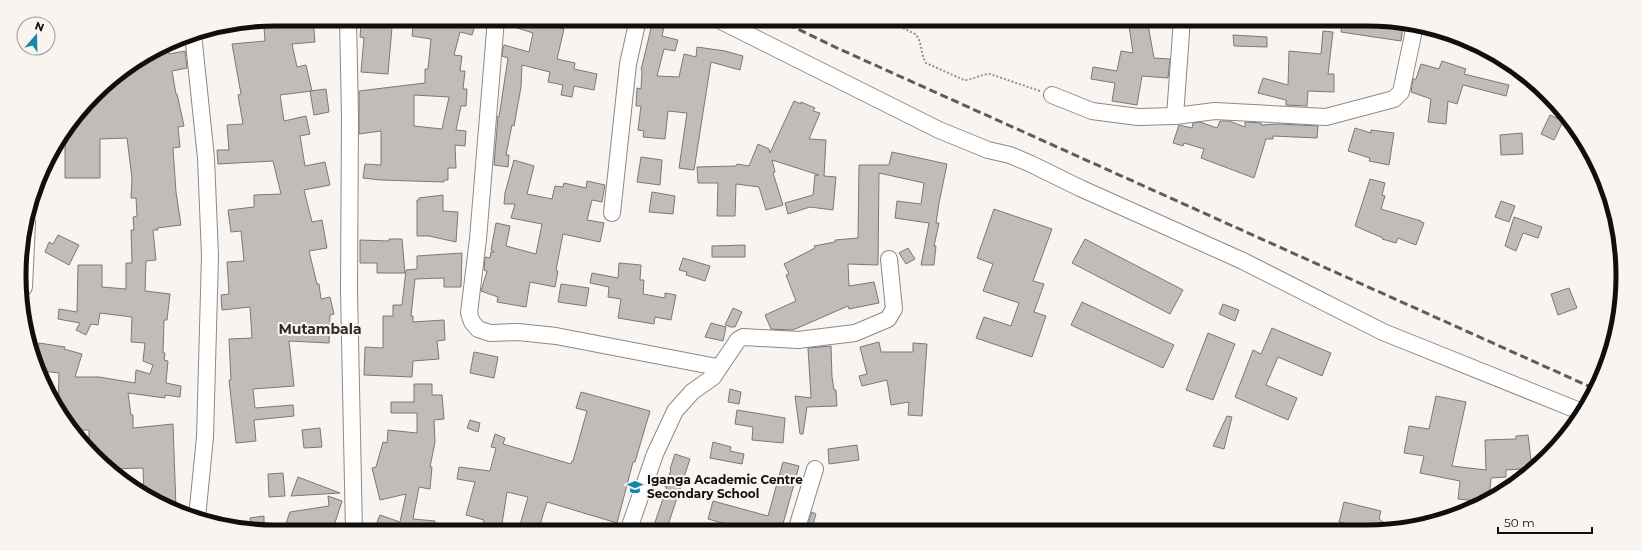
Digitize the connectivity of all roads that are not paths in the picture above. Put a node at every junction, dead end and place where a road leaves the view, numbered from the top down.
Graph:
1 (348, 26) edge
2 (495, 26) edge
3 (636, 26) edge
4 (731, 26) edge
5 (1181, 26) edge
6 (1414, 31) edge
7 (193, 40) edge
8 (1052, 96) road end
9 (1175, 116) junction
10 (612, 213) dead end
11 (889, 259) dead end
12 (721, 365) junction
13 (1577, 410) edge
14 (814, 469) dead end
15 (198, 513) edge
16 (354, 525) edge
17 (631, 525) edge
18 (798, 525) edge

1 - 16 street
2 - 12 street
3 - 10 street
4 - 13 street
5 - 9 street
6 - 9 street
7 - 15 street
8 - 9 street
11 - 12 street
12 - 17 street
14 - 18 street

